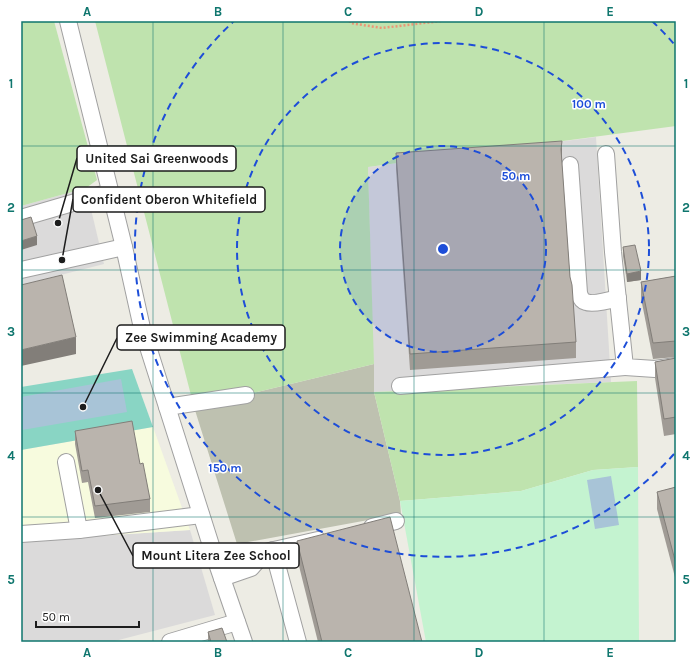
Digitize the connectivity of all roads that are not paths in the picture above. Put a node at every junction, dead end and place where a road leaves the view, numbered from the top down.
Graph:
1 (68, 21) edge
2 (606, 154) dead end
3 (570, 165) dead end
4 (110, 192) junction
5 (21, 218) edge
6 (124, 247) junction
7 (21, 270) edge
8 (618, 298) junction
9 (676, 366) edge
10 (625, 367) junction
11 (400, 386) dead end
12 (246, 395) dead end
13 (167, 407) junction
14 (66, 462) dead end
15 (201, 515) junction
16 (396, 521) dead end
17 (78, 530) junction
18 (358, 530) edge
19 (21, 534) edge
20 (335, 536) edge
21 (269, 551) junction
22 (215, 558) junction
23 (222, 578) junction
24 (237, 622) junction
25 (170, 642) edge
26 (244, 642) edge
27 (298, 642) edge

1 - 4 street
2 - 8 street
3 - 8 street
4 - 5 street
4 - 6 street
6 - 7 street
6 - 13 street
8 - 10 street
9 - 10 street
10 - 11 street
12 - 13 street
13 - 15 street
14 - 17 street
15 - 17 street
15 - 22 street
16 - 18 street
17 - 19 street
20 - 21 street
21 - 22 street
21 - 23 street
21 - 27 street
22 - 23 street
23 - 24 street
24 - 25 street
24 - 26 street

